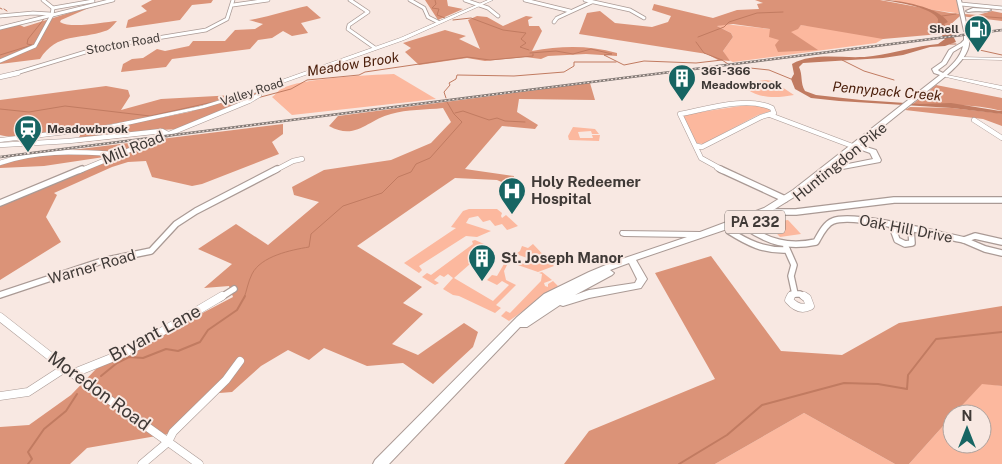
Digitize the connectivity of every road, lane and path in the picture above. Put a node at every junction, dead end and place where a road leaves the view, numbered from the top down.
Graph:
1 (43, 0) edge
2 (100, 0) edge
3 (113, 0) edge
4 (233, 0) edge
5 (268, 0) edge
6 (350, 0) edge
7 (410, 0) edge
8 (465, 0) edge
9 (491, 0) edge
10 (525, 0) edge
11 (585, 0) edge
12 (592, 2) junction
13 (963, 2) edge
14 (233, 5) junction
15 (479, 5) junction
16 (53, 8) junction
17 (987, 8) junction
18 (1002, 8) edge
19 (977, 9) junction
20 (570, 11) junction
21 (968, 11) junction
22 (983, 13) dead end
23 (52, 15) junction
24 (0, 16) edge
25 (498, 16) dead end
26 (644, 18) dead end
27 (438, 22) junction
28 (554, 22) dead end
29 (0, 28) edge
30 (968, 35) junction
31 (375, 48) junction
32 (951, 51) junction
33 (965, 58) junction
34 (1002, 59) edge
35 (0, 61) edge
36 (0, 77) edge
37 (944, 77) junction
38 (1002, 88) edge
39 (261, 89) junction
40 (904, 108) joint
41 (772, 114) junction
42 (974, 120) dead end
43 (75, 132) junction
44 (168, 134) junction
45 (1002, 138) edge
46 (0, 140) edge
47 (69, 141) junction
48 (0, 146) edge
49 (697, 146) junction
50 (855, 146) junction
51 (118, 154) junction
52 (302, 160) dead end
53 (0, 163) edge
54 (832, 169) junction
55 (785, 199) junction
56 (1002, 200) edge
57 (0, 203) edge
58 (775, 212) junction
59 (746, 226) junction
60 (892, 226) junction
61 (911, 230) junction
62 (729, 231) junction
63 (624, 233) dead end
64 (704, 234) junction
65 (964, 240) junction
66 (1002, 242) edge
67 (787, 248) junction
68 (1002, 253) edge
69 (634, 264) junction
70 (234, 289) dead end
71 (795, 294) dead end
72 (0, 295) edge
73 (541, 313) junction
74 (0, 317) edge
75 (510, 331) junction
76 (240, 361) dead end
77 (65, 368) junction
78 (74, 373) junction
79 (0, 396) edge
80 (168, 442) junction
81 (142, 464) edge
82 (199, 464) edge
83 (380, 464) edge

1 - 16 street
2 - 16 street
3 - 23 street
4 - 14 street
5 - 14 street
6 - 31 street
7 - 27 street
8 - 15 street
9 - 15 main road, Valley Road
10 - 20 street
11 - 12 street
12 - 20 street
12 - 26 street
13 - 17 street
13 - 21 main road
13 - 30 main road
14 - 36 street, Stocton Road
15 - 25 street
15 - 27 main road, Valley Road
16 - 23 street
17 - 18 street
17 - 19 main road
19 - 21 main road
19 - 22 main road
20 - 28 street
21 - 30 main road
23 - 24 street
23 - 29 street
23 - 35 street
27 - 31 main road, Valley Road
30 - 32 main road
30 - 33 main road
31 - 39 main road, Valley Road
32 - 33 main road
32 - 37 main road
33 - 34 main road
33 - 37 main road, Huntingdon Pike / PA 232
37 - 38 main road
37 - 40 main road, Huntingdon Pike / PA 232
39 - 43 main road, Valley Road
39 - 44 street, Mill Road
40 - 50 main road, Huntingdon Pike / PA 232
41 - 49 street
41 - 49 street
41 - 50 street
42 - 45 street
43 - 46 main road, Valley Road
43 - 47 street
44 - 47 street
44 - 51 street, Mill Road
47 - 48 street
49 - 55 street
50 - 54 main road, Huntingdon Pike / PA 232
50 - 54 main road
50 - 55 main road, Huntingdon Pike / PA 232
51 - 53 street
51 - 57 street, Mill Road
52 - 72 street, Warner Road
54 - 58 main road, Huntingdon Pike / PA 232
55 - 64 main road, Huntingdon Pike / PA 232
56 - 58 street
58 - 59 main road, Huntingdon Pike / PA 232
59 - 62 main road, Huntingdon Pike / PA 232
59 - 67 street, Oak Hill Drive
60 - 61 street, Oak Hill Drive
60 - 61 street
60 - 67 street, Oak Hill Drive
61 - 65 street, Oak Hill Drive
62 - 67 street
62 - 69 main road, Huntingdon Pike / PA 232
63 - 64 main road
64 - 75 main road, Huntingdon Pike / PA 232
65 - 66 street, Oak Hill Drive
65 - 68 street, Oak Hill Drive
67 - 71 street
69 - 73 main road, Huntingdon Pike / PA 232
69 - 73 main road
70 - 78 street, Bryant Lane
73 - 75 main road, Huntingdon Pike / PA 232
74 - 77 street, Moredon Road
75 - 83 main road, Huntingdon Pike / PA 232
76 - 80 street
77 - 78 street, Moredon Road
77 - 79 street
78 - 80 street, Moredon Road
80 - 81 street
80 - 82 street, Moredon Road

